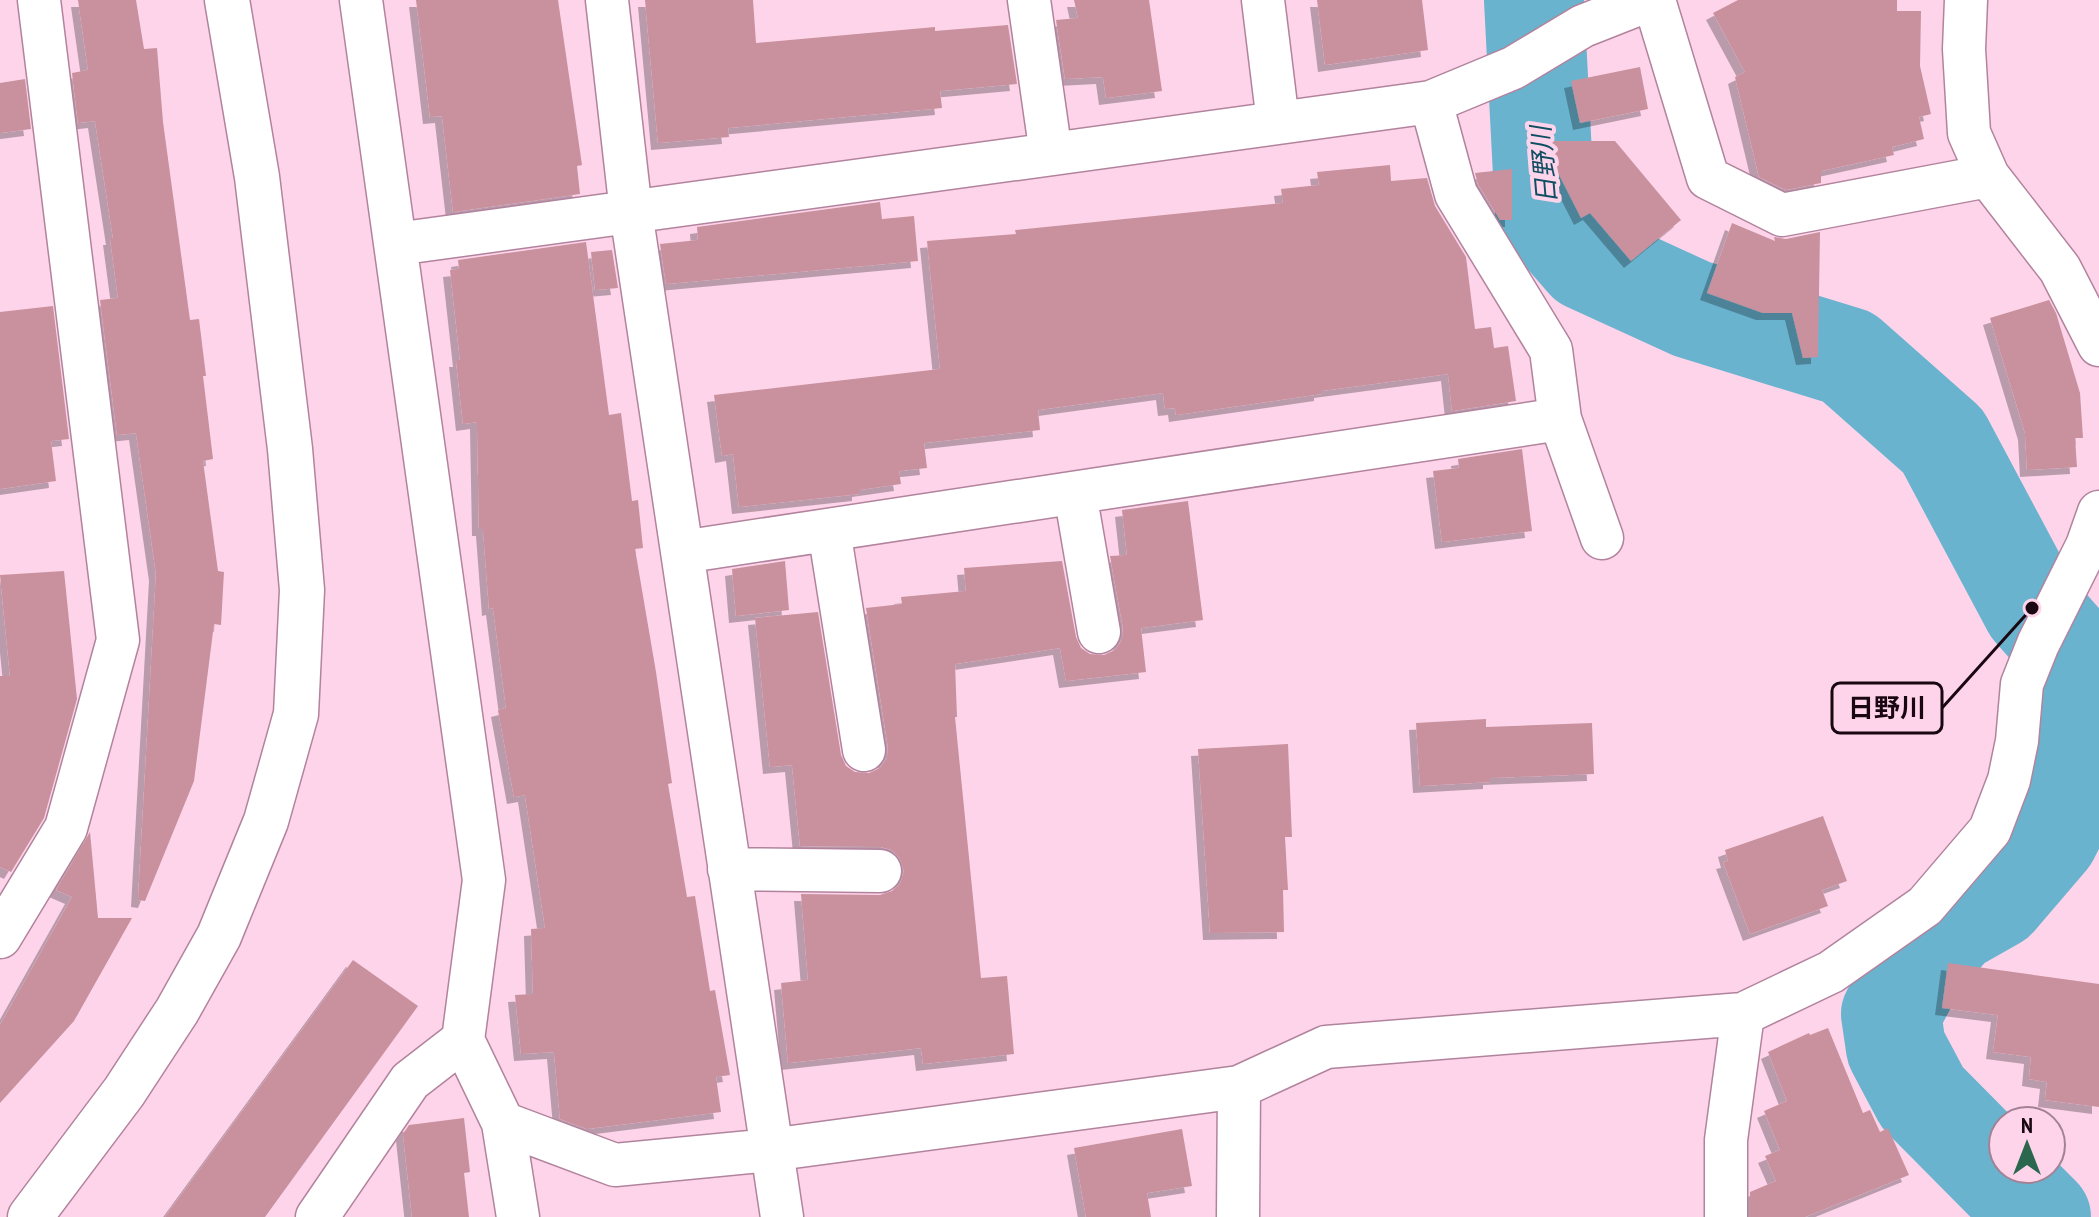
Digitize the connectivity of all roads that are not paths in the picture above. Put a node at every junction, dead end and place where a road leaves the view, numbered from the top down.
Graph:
1 (39, 0) edge
2 (227, 0) edge
3 (361, 0) edge
4 (607, 0) edge
5 (1029, 0) edge
6 (1263, 0) edge
7 (1652, 0) edge
8 (1966, 0) edge
9 (1431, 102) junction
10 (1278, 122) junction
11 (1051, 154) junction
12 (1988, 176) junction
13 (631, 212) junction
14 (396, 244) junction
15 (2099, 345) edge
16 (1560, 419) junction
17 (1075, 493) junction
18 (2099, 512) edge
19 (829, 530) junction
20 (1602, 538) dead end
21 (682, 552) junction
22 (1099, 632) dead end
23 (864, 750) dead end
24 (729, 869) junction
25 (880, 871) dead end
26 (0, 937) edge
27 (1743, 1014) junction
28 (463, 1040) junction
29 (1239, 1087) junction
30 (503, 1123) junction
31 (770, 1150) junction
32 (30, 1217) edge
33 (317, 1217) edge
34 (518, 1217) edge
35 (782, 1217) edge
36 (1238, 1217) edge
37 (1726, 1217) edge

1 - 26 street
2 - 32 street
3 - 14 street
4 - 13 street
5 - 11 street
6 - 10 street
7 - 9 street
7 - 12 street
8 - 12 street
9 - 10 street
9 - 16 street
10 - 11 street
11 - 13 street
12 - 15 street
13 - 14 street
13 - 21 street
14 - 28 street
16 - 17 street
16 - 20 street
17 - 19 street
17 - 22 street
18 - 27 street
19 - 21 street
19 - 23 street
21 - 24 street
24 - 25 street
24 - 31 street
27 - 29 street
27 - 37 street
28 - 30 street
28 - 33 street
29 - 31 street
29 - 36 street
30 - 31 street
30 - 34 street
31 - 35 street

